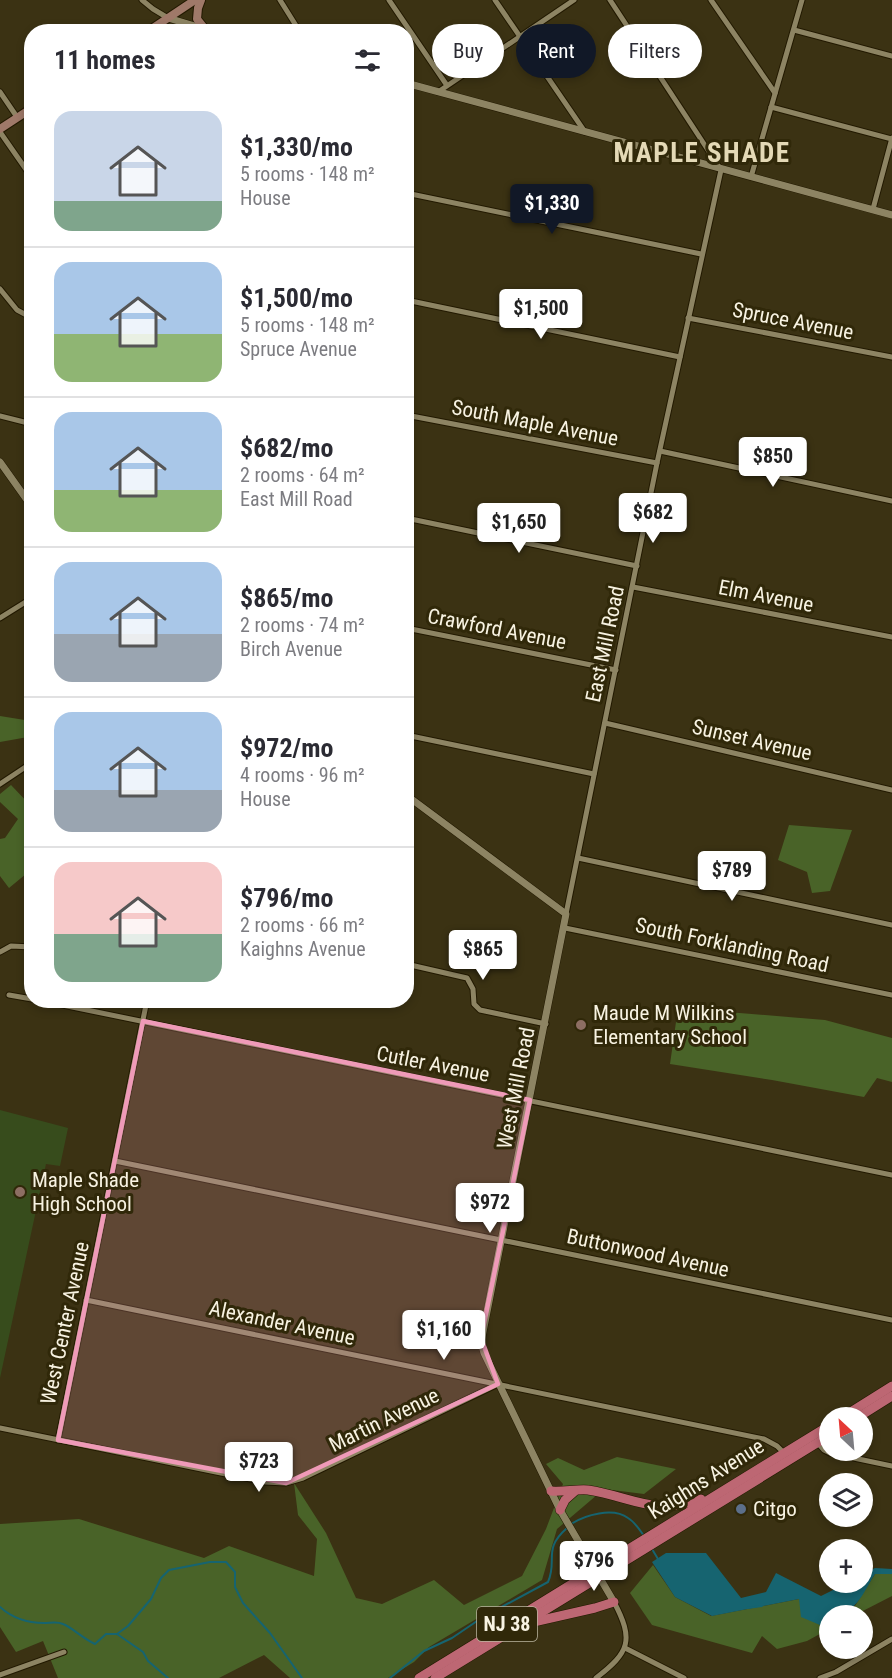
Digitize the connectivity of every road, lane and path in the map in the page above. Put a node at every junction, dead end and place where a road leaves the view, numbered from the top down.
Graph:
1 (142, 0) edge
2 (195, 0) edge
3 (201, 0) edge
4 (280, 0) edge
5 (389, 0) edge
6 (495, 0) edge
7 (574, 0) edge
8 (610, 0) edge
9 (711, 0) edge
10 (802, 0) edge
11 (168, 18) junction
12 (159, 24) edge
13 (189, 24) edge
14 (203, 24) edge
15 (295, 24) edge
16 (405, 24) edge
17 (538, 24) edge
18 (794, 30) junction
19 (516, 32) edge
20 (414, 37) edge
21 (516, 39) edge
22 (892, 56) edge
23 (548, 78) edge
24 (446, 84) junction
25 (414, 85) edge
26 (0, 92) edge
27 (438, 92) junction
28 (775, 93) junction
29 (771, 107) junction
30 (24, 113) edge
31 (17, 117) junction
32 (0, 130) edge
33 (586, 132) junction
34 (892, 139) edge
35 (24, 166) edge
36 (721, 170) junction
37 (751, 177) junction
38 (414, 195) edge
39 (873, 209) junction
40 (892, 215) edge
41 (702, 254) junction
42 (0, 289) edge
43 (414, 302) edge
44 (24, 314) edge
45 (688, 318) junction
46 (680, 357) junction
47 (892, 357) edge
48 (0, 416) edge
49 (414, 417) edge
50 (24, 422) edge
51 (660, 451) junction
52 (0, 462) edge
53 (657, 463) junction
54 (24, 496) edge
55 (892, 501) edge
56 (414, 520) edge
57 (637, 566) junction
58 (633, 587) junction
59 (24, 603) edge
60 (0, 618) edge
61 (414, 630) edge
62 (892, 637) edge
63 (616, 670) junction
64 (605, 723) junction
65 (414, 737) edge
66 (24, 768) edge
67 (594, 774) junction
68 (0, 784) edge
69 (892, 790) edge
70 (414, 801) edge
71 (578, 858) junction
72 (566, 914) junction
73 (892, 924) edge
74 (565, 928) junction
75 (24, 947) edge
76 (0, 952) edge
77 (414, 966) edge
78 (9, 995) dead end
79 (892, 995) edge
80 (24, 998) edge
81 (78, 1008) edge
82 (145, 1008) edge
83 (143, 1021) junction
84 (546, 1024) junction
85 (530, 1101) junction
86 (115, 1161) junction
87 (892, 1175) edge
88 (502, 1240) junction
89 (86, 1300) junction
90 (892, 1320) edge
91 (498, 1384) junction
92 (892, 1386) edge
93 (892, 1396) edge
94 (859, 1407) edge
95 (873, 1408) edge
96 (0, 1428) edge
97 (819, 1432) edge
98 (58, 1440) junction
99 (817, 1442) joint
100 (784, 1453) junction
101 (892, 1466) edge
102 (551, 1491) junction
103 (573, 1492) junction
104 (717, 1493) junction
105 (560, 1510) junction
106 (652, 1539) junction
107 (597, 1573) junction
108 (614, 1602) junction
109 (522, 1624) junction
110 (892, 1639) edge
111 (625, 1648) junction
112 (64, 1652) dead end
113 (0, 1675) edge
114 (838, 1675) edge
115 (673, 1676) edge
116 (418, 1678) edge
117 (435, 1678) edge
118 (596, 1678) edge
119 (684, 1678) edge
120 (820, 1678) edge

1 - 11 street
2 - 11 main road
3 - 14 main road
4 - 15 street
5 - 16 street
6 - 19 street
7 - 17 street
8 - 36 street
9 - 28 street
10 - 18 street
11 - 12 main road
11 - 13 street
18 - 22 street
18 - 28 street
20 - 24 street
21 - 24 street
23 - 33 street
24 - 27 street
25 - 27 street
26 - 31 street
27 - 33 street
28 - 29 street
29 - 34 street
29 - 37 street
30 - 31 main road
31 - 32 main road
32 - 35 street
33 - 36 street
34 - 39 street
36 - 37 street
36 - 41 street, East Mill Road
37 - 39 street
38 - 41 street
39 - 40 street
41 - 45 street, East Mill Road
42 - 44 street
43 - 46 street
45 - 46 street, East Mill Road
45 - 47 street, Spruce Avenue
46 - 51 street, East Mill Road
48 - 50 street
49 - 53 street, South Maple Avenue
51 - 53 street, East Mill Road
51 - 55 street
52 - 54 street
53 - 57 street, East Mill Road
56 - 57 street
57 - 58 street, East Mill Road
58 - 62 street, Elm Avenue
58 - 63 street, East Mill Road
59 - 60 street
61 - 63 street, Crawford Avenue
63 - 64 street, East Mill Road
64 - 67 street, East Mill Road
64 - 69 street, Sunset Avenue
65 - 67 street
66 - 68 street
67 - 71 street, East Mill Road
70 - 72 street
71 - 72 street, East Mill Road
71 - 73 street
72 - 74 street, West Mill Road
74 - 79 street, South Forklanding Road
74 - 84 street, West Mill Road
75 - 76 street
77 - 84 street
78 - 80 street
81 - 83 street, Cutler Avenue
82 - 83 street, West Center Avenue
83 - 85 street, Cutler Avenue
83 - 86 street, West Center Avenue
84 - 85 street, West Mill Road
85 - 87 street, Cutler Avenue
85 - 88 street, West Mill Road
86 - 88 street, Buttonwood Avenue
86 - 89 street, West Center Avenue
88 - 90 street, Buttonwood Avenue
88 - 91 street, West Mill Road
89 - 91 street, Alexander Avenue
89 - 98 street, West Center Avenue
91 - 98 street, Martin Avenue
91 - 100 street, Alexander Avenue
91 - 102 street, West Mill Road
92 - 94 highway
93 - 95 highway
96 - 98 street, Martin Avenue
97 - 100 highway, Kaighns Avenue / NJ 38
99 - 101 street
99 - 106 highway, Kaighns Avenue / NJ 38
100 - 104 highway, Kaighns Avenue / NJ 38
102 - 103 highway
102 - 105 street, West Mill Road
103 - 104 highway
103 - 105 highway
104 - 106 highway, Kaighns Avenue / NJ 38
105 - 107 street, West Mill Road
106 - 107 highway, Kaighns Avenue / NJ 38
107 - 108 street, West Mill Road
107 - 109 highway, Kaighns Avenue / NJ 38
107 - 116 highway, Kaighns Avenue / NJ 38
108 - 109 highway
108 - 111 street
109 - 117 highway, Kaighns Avenue / NJ 38
110 - 114 street
111 - 115 street
111 - 118 street
112 - 113 street
114 - 120 street
115 - 119 street

